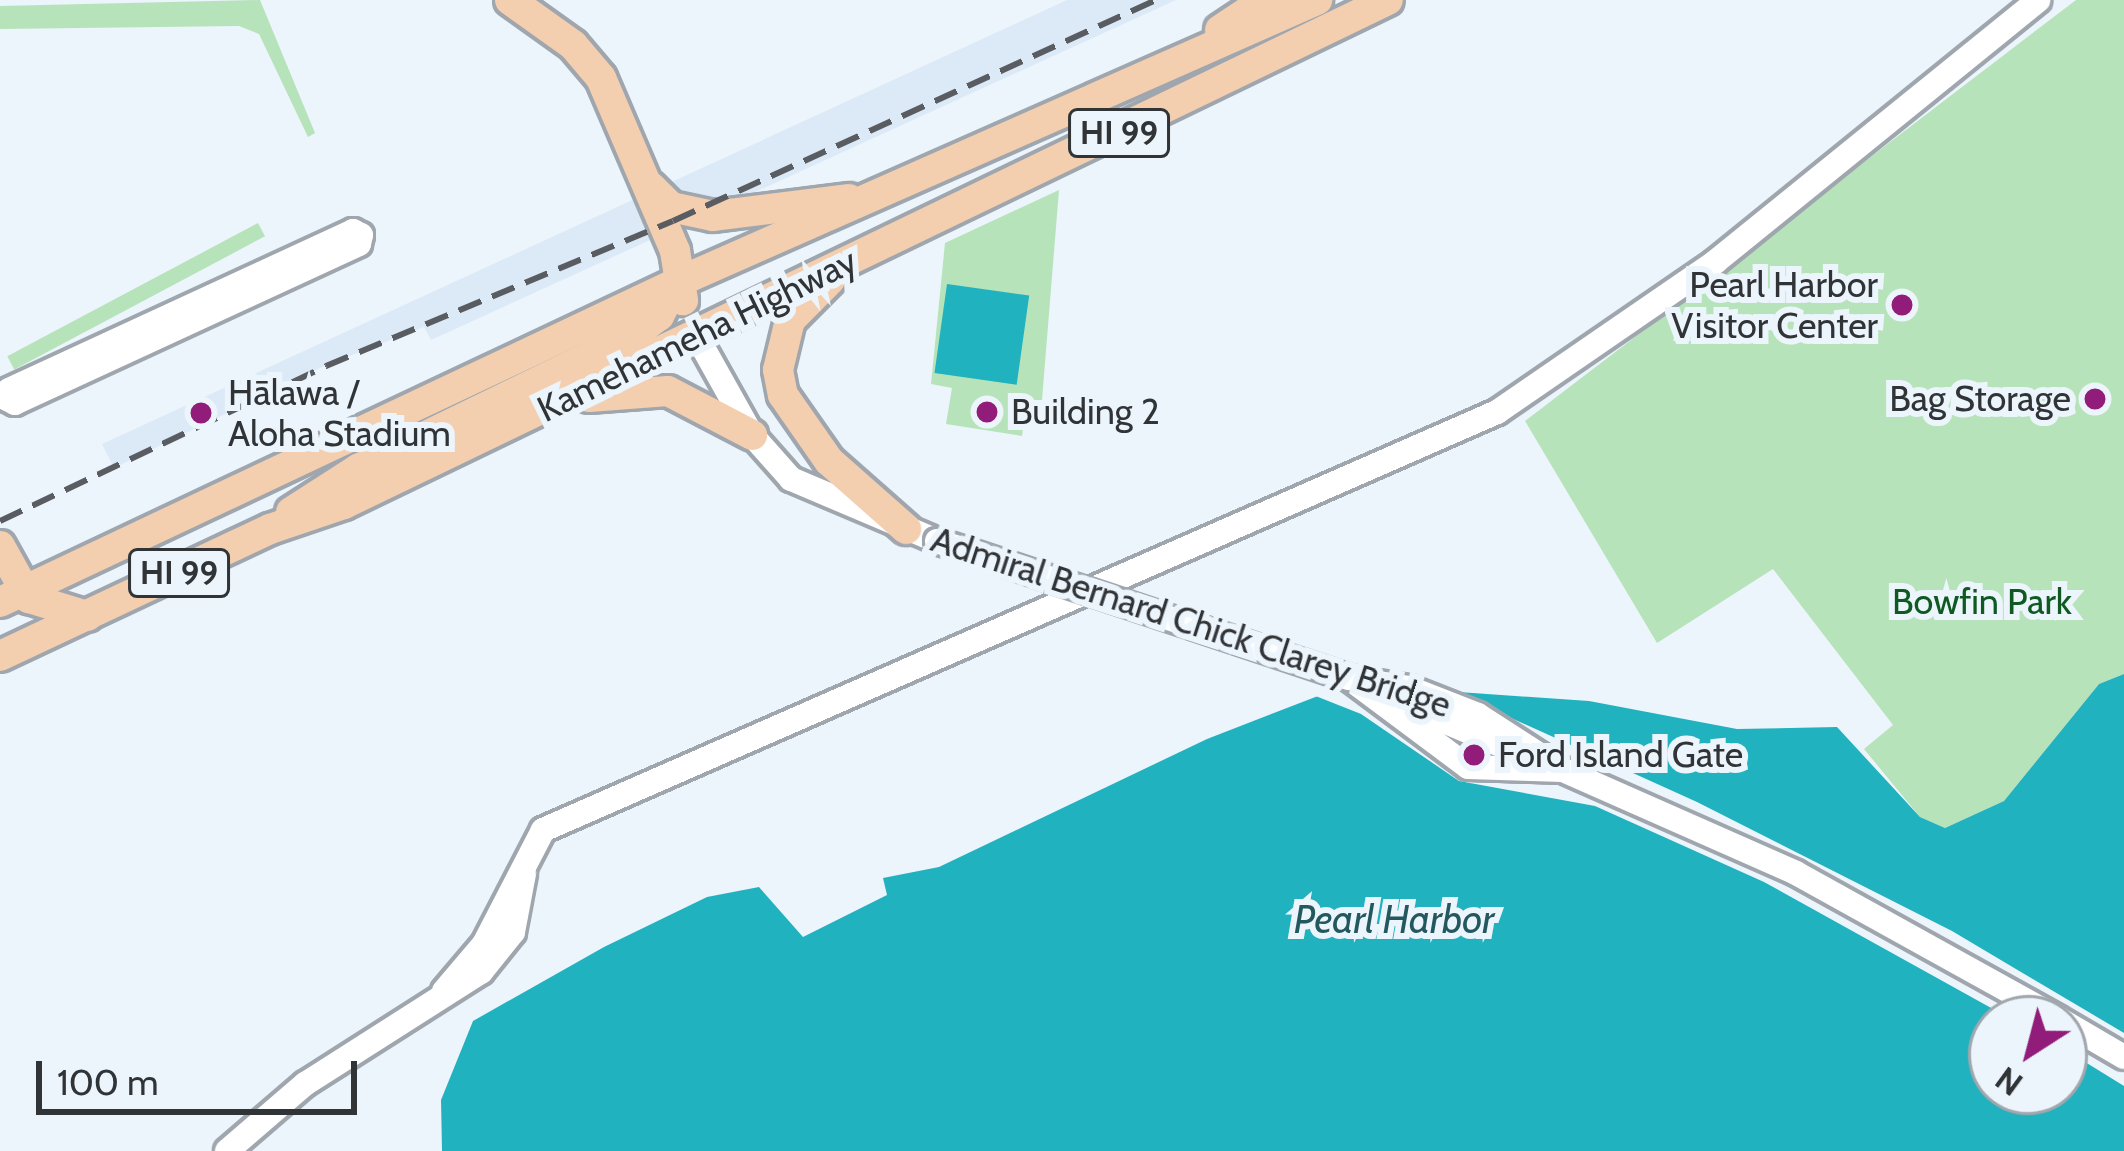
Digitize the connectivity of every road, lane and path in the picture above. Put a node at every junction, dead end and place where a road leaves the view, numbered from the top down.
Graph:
1 (510, 0) edge
2 (1265, 0) edge
3 (1317, 0) edge
4 (1388, 0) edge
5 (2038, 0) edge
6 (1176, 68) junction
7 (650, 187) junction
8 (876, 195) junction
9 (358, 244) joint
10 (849, 262) junction
11 (676, 283) junction
12 (696, 335) junction
13 (537, 411) junction
14 (752, 435) junction
15 (270, 529) junction
16 (906, 529) junction
17 (0, 546) edge
18 (11, 596) edge
19 (87, 616) junction
20 (0, 656) edge
21 (1349, 678) junction
22 (1563, 770) junction
23 (2014, 995) edge
24 (2088, 1037) edge
25 (2124, 1058) edge
26 (227, 1151) edge

1 - 7 main road
2 - 6 main road
3 - 6 main road, Kamehameha Highway / HI 99
4 - 10 main road, Kamehameha Highway / HI 99
5 - 26 street
6 - 8 main road, Kamehameha Highway / HI 99
7 - 8 main road
7 - 11 main road
8 - 11 main road, Kamehameha Highway / HI 99
9 - 9 street
10 - 12 main road, Kamehameha Highway / HI 99
10 - 16 main road
11 - 12 main road
11 - 15 main road
11 - 18 main road, Kamehameha Highway / HI 99
12 - 13 main road, Kamehameha Highway / HI 99
12 - 14 street, Admiral Bernard Chick Clarey Bridge
13 - 14 main road
13 - 15 main road, Kamehameha Highway / HI 99
14 - 16 street, Admiral Bernard Chick Clarey Bridge
15 - 19 main road, Kamehameha Highway / HI 99
16 - 21 street, Admiral Bernard Chick Clarey Bridge, bridge
17 - 18 main road
18 - 19 main road
19 - 20 main road, Kamehameha Highway / HI 99
21 - 22 street, Admiral Bernard Chick Clarey Bridge
21 - 22 street
22 - 23 street, Admiral Bernard Chick Clarey Bridge
24 - 25 street, Admiral Bernard Chick Clarey Bridge

